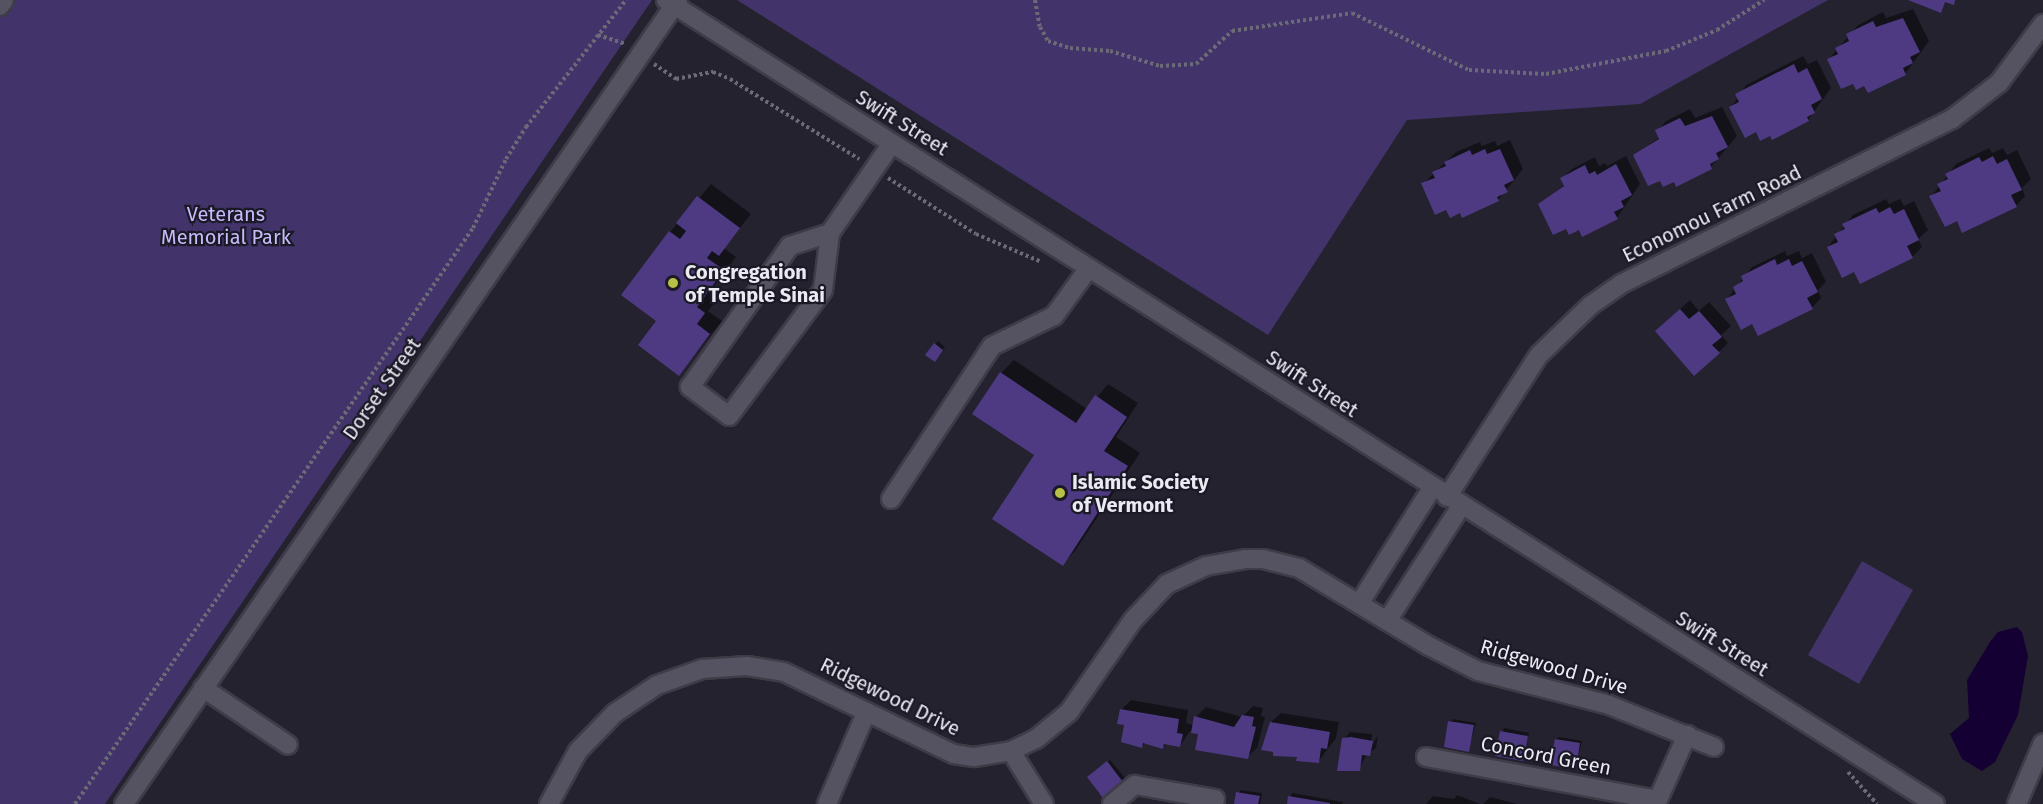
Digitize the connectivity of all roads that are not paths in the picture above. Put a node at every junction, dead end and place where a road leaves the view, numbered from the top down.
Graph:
1 (4, 0) edge
2 (673, 2) edge
3 (0, 6) edge
4 (2043, 24) edge
5 (892, 143) junction
6 (831, 233) junction
7 (1089, 268) junction
8 (1447, 497) junction
9 (891, 499) dead end
10 (1359, 604) junction
11 (1387, 621) junction
12 (203, 688) junction
13 (866, 713) junction
14 (1687, 735) junction
15 (2043, 743) edge
16 (288, 744) dead end
17 (1714, 747) dead end
18 (1011, 751) junction
19 (1426, 756) dead end
20 (1657, 802) edge
21 (124, 804) edge
22 (549, 804) edge
23 (826, 804) edge
24 (1044, 804) edge
25 (1112, 804) edge
26 (1214, 804) edge
27 (1935, 804) edge
28 (2017, 804) edge

1 - 3 street
2 - 5 street, Swift Street
2 - 12 street, Dorset Street
4 - 8 street, Economou Farm Road
5 - 6 street
5 - 7 street, Swift Street
6 - 6 street
7 - 8 street, Swift Street
7 - 9 street
8 - 10 street
8 - 11 street
8 - 27 street, Swift Street
10 - 11 street, Ridgewood Drive
10 - 18 street, Ridgewood Drive
11 - 14 street, Ridgewood Drive
12 - 16 street
12 - 21 street, Dorset Street
13 - 18 street, Ridgewood Drive
13 - 22 street, Ridgewood Drive
13 - 23 street
14 - 17 street, Ridgewood Drive
14 - 20 street
15 - 28 street
18 - 24 street
19 - 20 street, Concord Green
25 - 26 street

